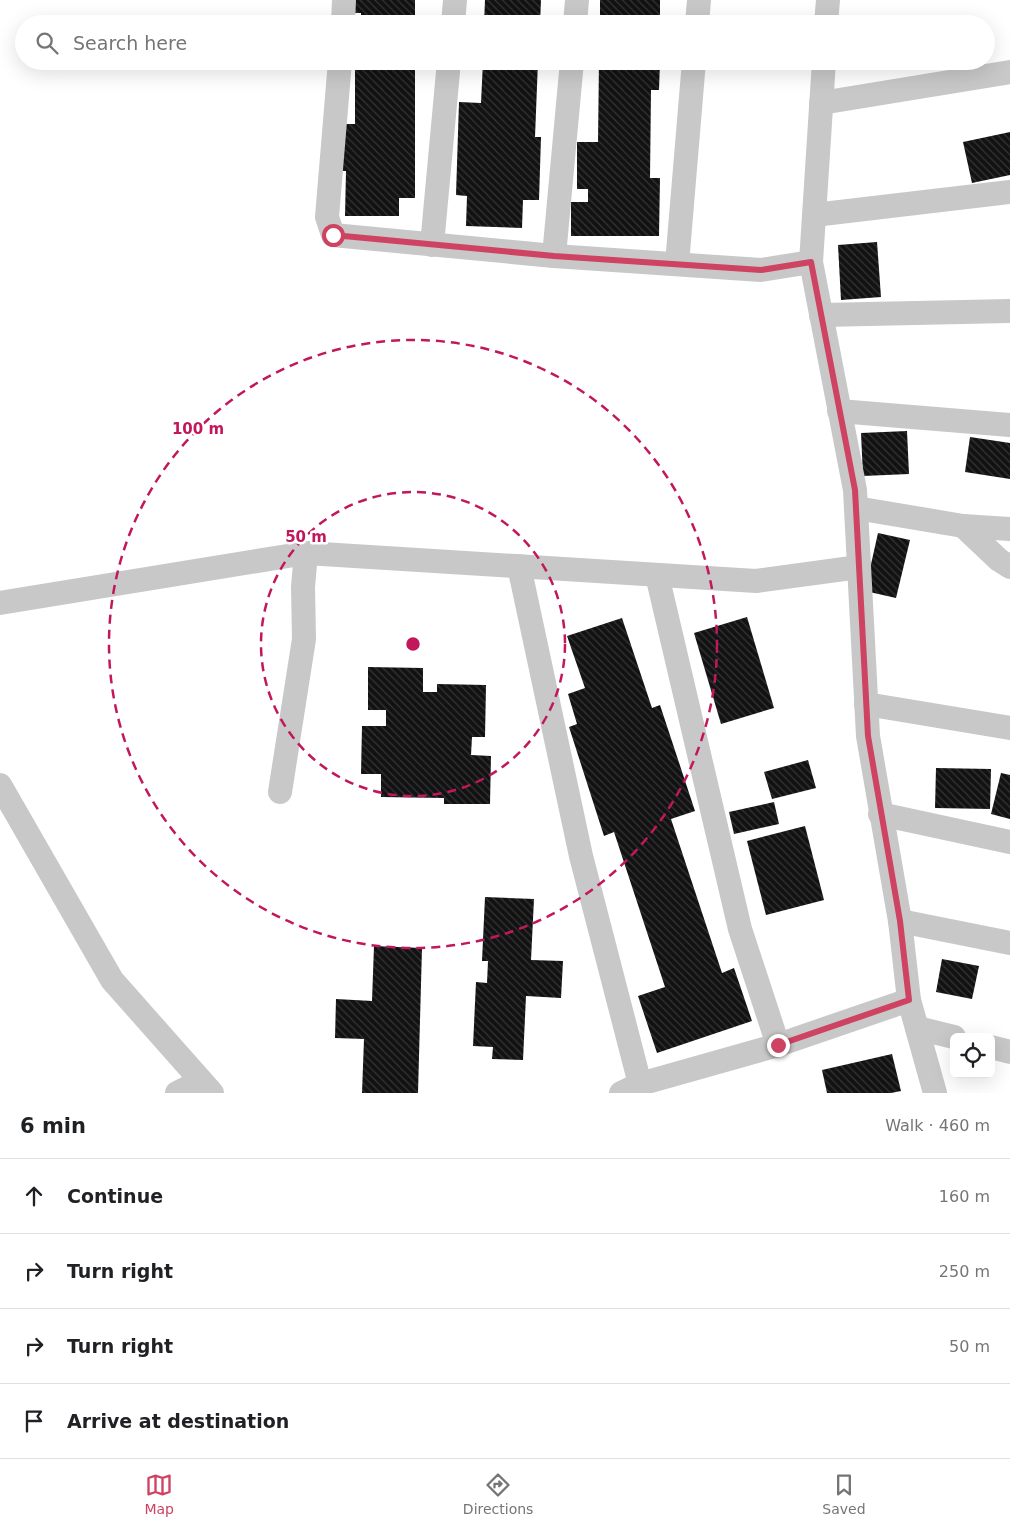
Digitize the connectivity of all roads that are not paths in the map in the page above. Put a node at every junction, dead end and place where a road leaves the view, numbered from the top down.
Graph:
1 (344, 0) edge
2 (455, 0) edge
3 (577, 0) edge
4 (699, 0) edge
5 (828, 0) edge
6 (343, 15) edge
7 (454, 15) edge
8 (576, 15) edge
9 (698, 15) edge
10 (827, 15) edge
11 (339, 70) edge
12 (449, 70) edge
13 (571, 70) edge
14 (693, 70) edge
15 (823, 70) edge
16 (1010, 72) edge
17 (821, 103) junction
18 (1010, 192) edge
19 (814, 215) junction
20 (432, 245) junction
21 (554, 256) junction
22 (811, 262) junction
23 (677, 264) junction
24 (1010, 311) edge
25 (821, 315) junction
26 (839, 411) junction
27 (1010, 426) edge
28 (856, 508) junction
29 (963, 526) junction
30 (1010, 529) edge
31 (306, 553) junction
32 (519, 566) junction
33 (859, 567) junction
34 (1010, 567) edge
35 (657, 575) junction
36 (0, 604) edge
37 (866, 704) junction
38 (1010, 728) edge
39 (0, 785) edge
40 (280, 792) dead end
41 (880, 814) junction
42 (1010, 842) edge
43 (900, 921) junction
44 (1010, 943) edge
45 (909, 1000) junction
46 (917, 1028) junction
47 (950, 1036) edge
48 (778, 1045) junction
49 (995, 1048) edge
50 (1010, 1052) edge
51 (206, 1087) edge
52 (630, 1088) edge
53 (177, 1093) edge
54 (935, 1093) edge

1 - 6 street
2 - 7 street
3 - 8 street
4 - 9 street
5 - 10 street
11 - 20 street
12 - 20 street
13 - 21 street
14 - 23 street
15 - 17 street
16 - 17 street
17 - 19 street
18 - 19 street
19 - 22 street
20 - 21 street
21 - 23 street
22 - 23 street
22 - 25 street
24 - 25 street
25 - 26 street
26 - 27 street
26 - 28 street
28 - 29 street
28 - 33 street
29 - 30 street
29 - 34 street
31 - 32 street
31 - 36 street
31 - 40 street
32 - 35 street
32 - 52 street
33 - 35 street
33 - 37 street
35 - 48 street
37 - 38 street
37 - 41 street
39 - 51 street
41 - 42 street
41 - 43 street
43 - 44 street
43 - 45 street
45 - 46 street
45 - 48 street
46 - 47 street
46 - 54 street
48 - 52 street
49 - 50 street
51 - 53 street

